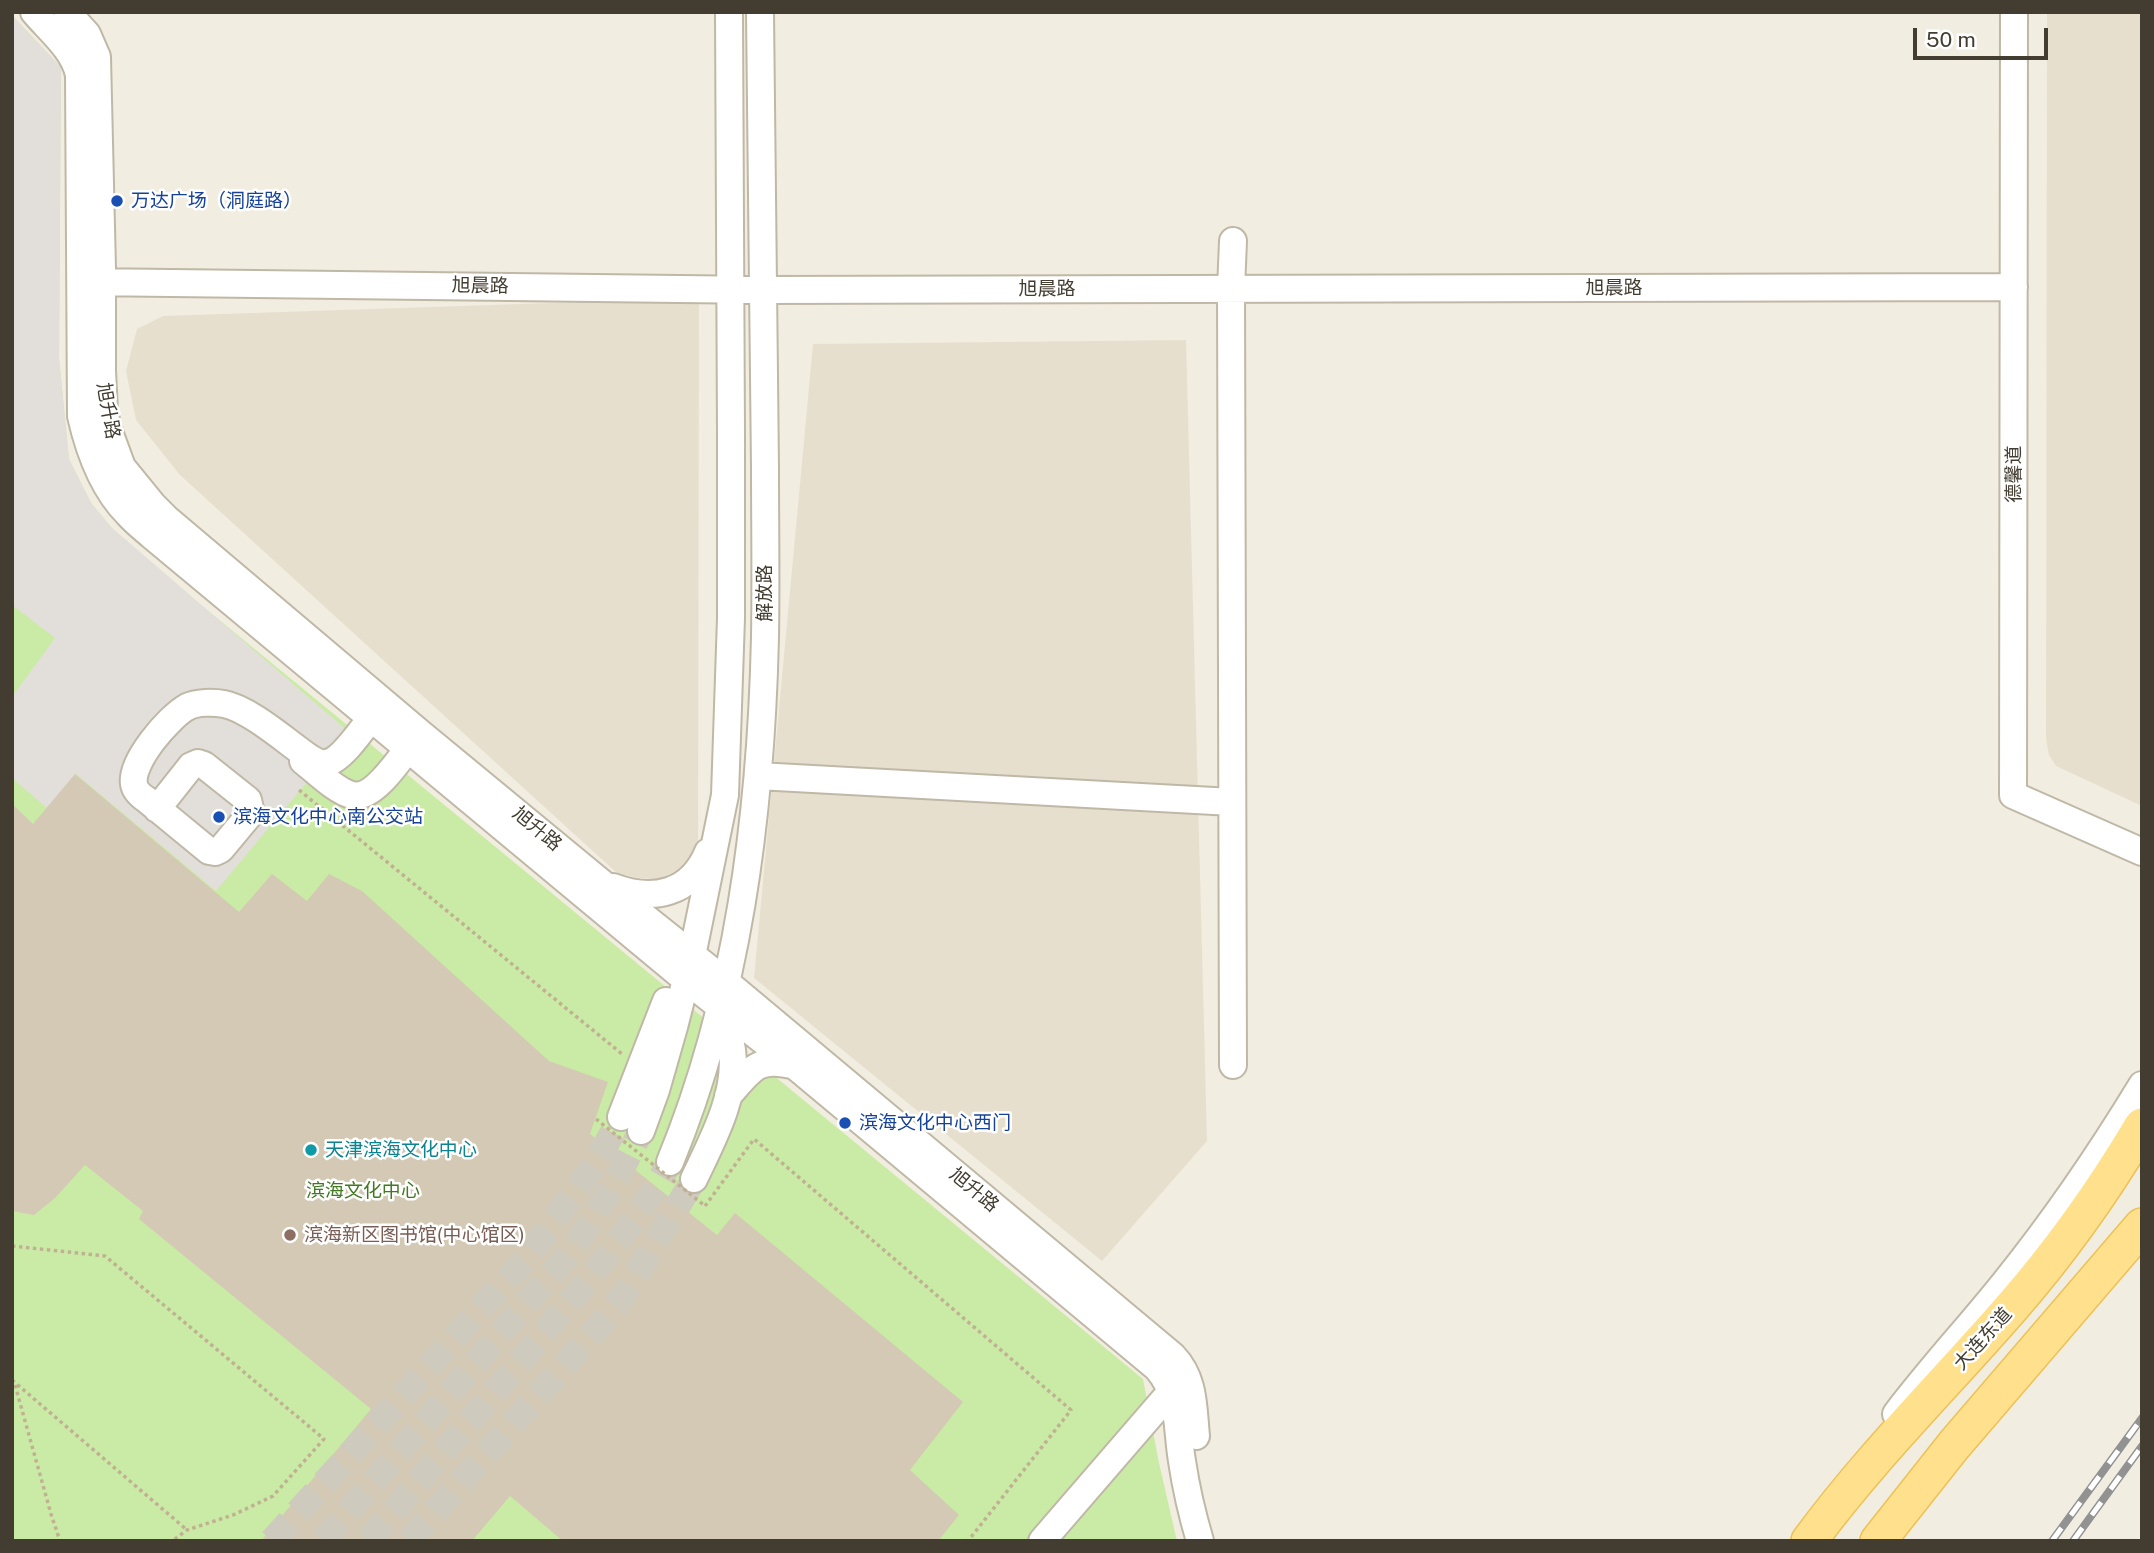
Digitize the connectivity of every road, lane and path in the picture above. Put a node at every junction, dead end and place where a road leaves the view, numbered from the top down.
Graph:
1 (729, 12) edge
2 (760, 12) edge
3 (2014, 12) edge
4 (56, 17) edge
5 (1233, 241) dead end
6 (91, 282) junction
7 (2014, 287) junction
8 (730, 289) junction
9 (764, 289) junction
10 (1231, 289) junction
11 (377, 710) junction
12 (414, 741) junction
13 (758, 776) junction
14 (299, 790) dead end
15 (1232, 802) junction
16 (717, 831) junction
17 (2142, 852) edge
18 (602, 883) junction
19 (688, 968) junction
20 (723, 994) junction
21 (631, 1061) dead end
22 (1233, 1065) dead end
23 (795, 1066) junction
24 (2142, 1085) edge
25 (728, 1096) junction
26 (619, 1123) joint
27 (2142, 1126) edge
28 (670, 1162) tunnel mouth
29 (694, 1179) tunnel mouth
30 (2142, 1226) edge
31 (12, 1246) edge
32 (13, 1381) edge
33 (1179, 1382) junction
34 (1851, 1486) junction
35 (187, 1530) junction
36 (60, 1541) edge
37 (172, 1541) edge
38 (968, 1541) edge
39 (1042, 1541) edge
40 (1200, 1541) edge
41 (1216, 1541) edge
42 (1810, 1541) edge
43 (1878, 1541) edge

1 - 8 street, 解放路
2 - 9 street, 解放路
3 - 7 street, 德馨道
4 - 6 street, 旭升路
5 - 10 street
6 - 8 street, 旭晨路
6 - 11 street, 旭升路
7 - 10 street, 旭晨路
7 - 17 street, 德馨道
8 - 9 street, 旭晨路
8 - 16 street, 解放路
9 - 10 street, 旭晨路
9 - 13 street, 解放路
10 - 15 street
11 - 12 street, 旭升路
11 - 12 street
12 - 18 street, 旭升路
12 - 19 street, 旭升路
13 - 15 street
13 - 20 street, 解放路
14 - 21 path
15 - 22 street
16 - 18 street
16 - 19 street, 解放路
18 - 19 street, 旭升路
19 - 20 street, 旭升路
19 - 26 street
20 - 23 street, 旭升路
20 - 25 street
20 - 28 street, 解放路
20 - 33 street, 旭升路
23 - 25 street
23 - 33 street, 旭升路
24 - 34 street
25 - 29 street
26 - 38 path, bridge
27 - 34 main road, 大连东道
30 - 43 main road
31 - 35 path
32 - 35 path
32 - 36 path
33 - 39 street
33 - 40 street, 旭升路
33 - 41 street, 旭升路
34 - 42 main road, 大连东道
35 - 37 path

